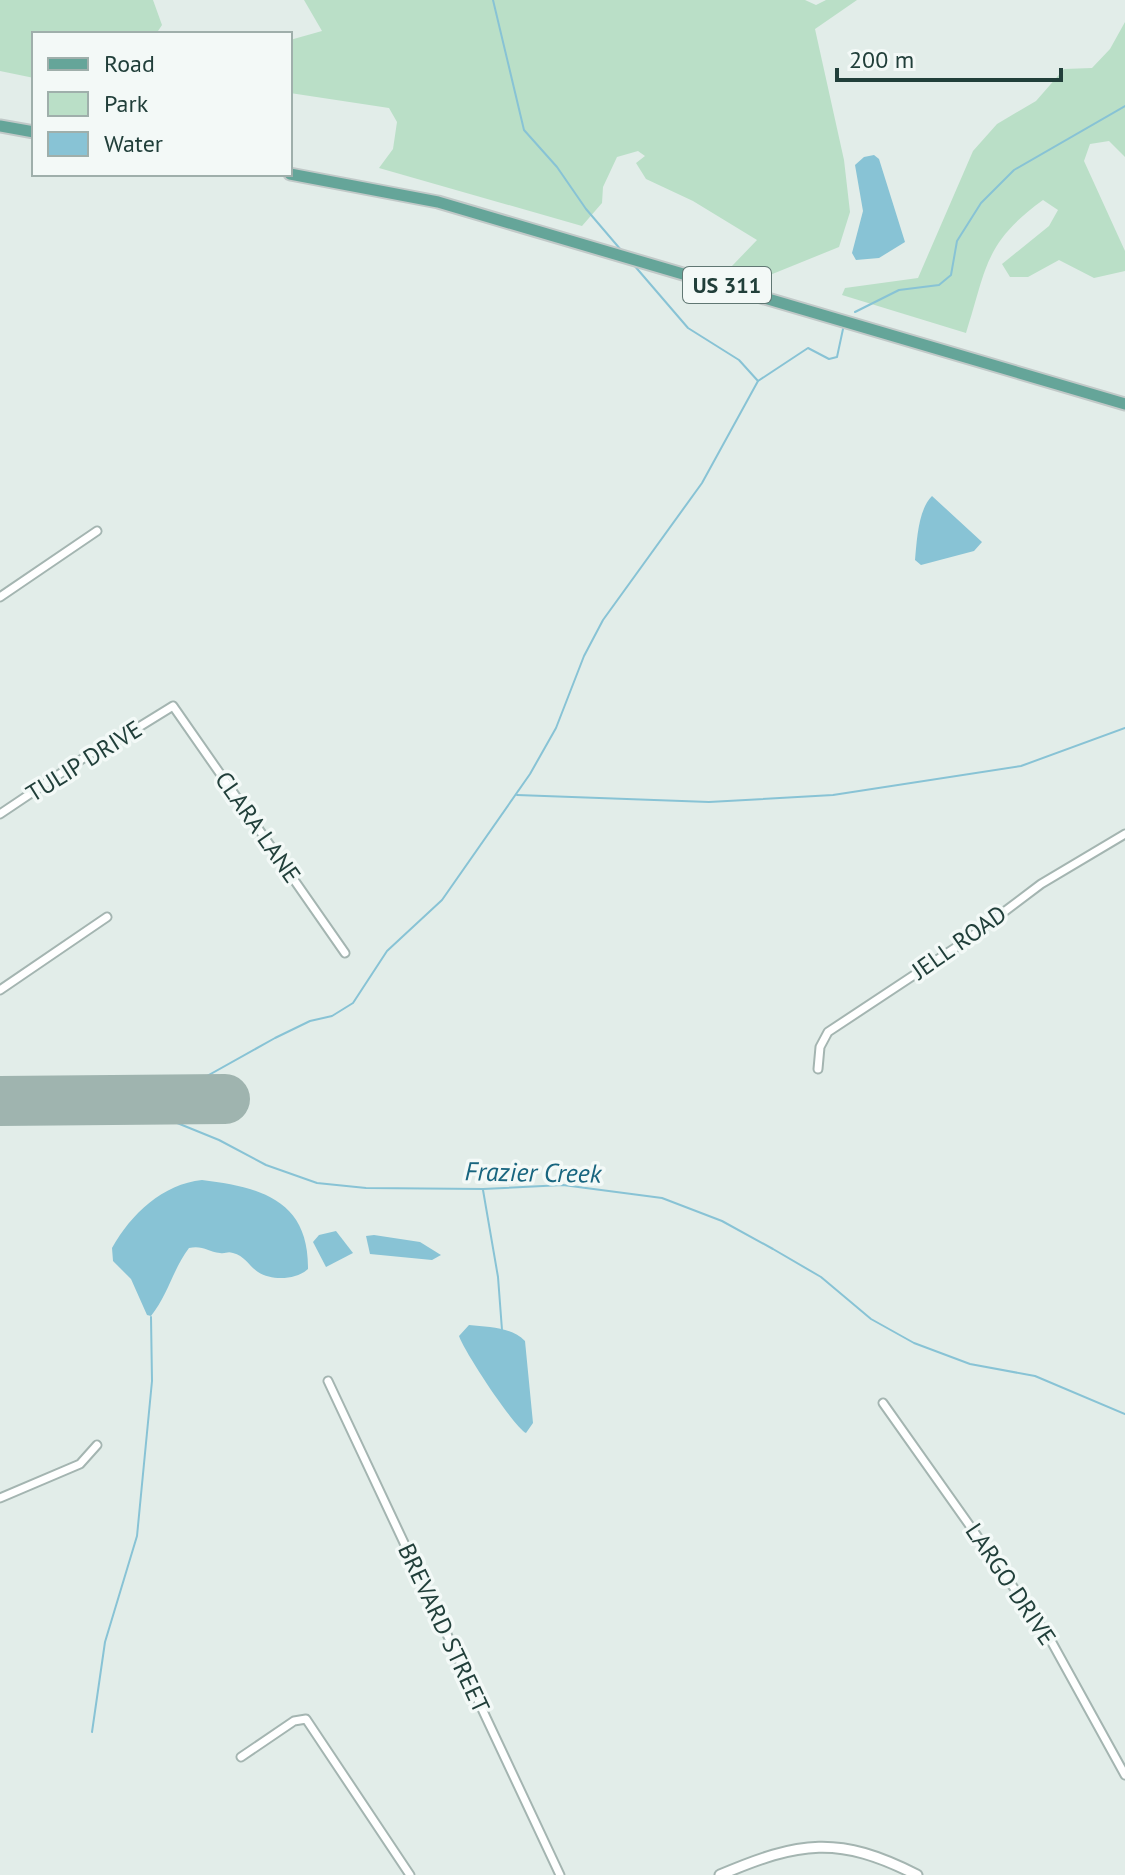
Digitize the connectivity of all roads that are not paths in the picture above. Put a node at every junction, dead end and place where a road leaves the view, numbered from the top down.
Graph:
1 (0, 126) edge
2 (32, 132) edge
3 (292, 174) edge
4 (1125, 404) edge
5 (97, 531) dead end
6 (0, 597) edge
7 (168, 709) joint
8 (0, 814) edge
9 (1125, 834) edge
10 (107, 917) dead end
11 (345, 953) dead end
12 (0, 990) edge
13 (818, 1069) dead end
14 (328, 1381) dead end
15 (883, 1403) dead end
16 (97, 1445) dead end
17 (0, 1498) edge
18 (241, 1757) dead end
19 (1125, 1775) edge
20 (410, 1875) edge
21 (560, 1875) edge
22 (720, 1875) edge
23 (917, 1875) edge

1 - 2 main road
3 - 4 main road, US 311
5 - 6 street
7 - 8 street, TULIP DRIVE
7 - 11 street, CLARA LANE
9 - 13 street, JELL ROAD
10 - 12 street
14 - 21 street, BREVARD STREET
15 - 19 street, LARGO DRIVE
16 - 17 street
18 - 20 street
22 - 23 street

